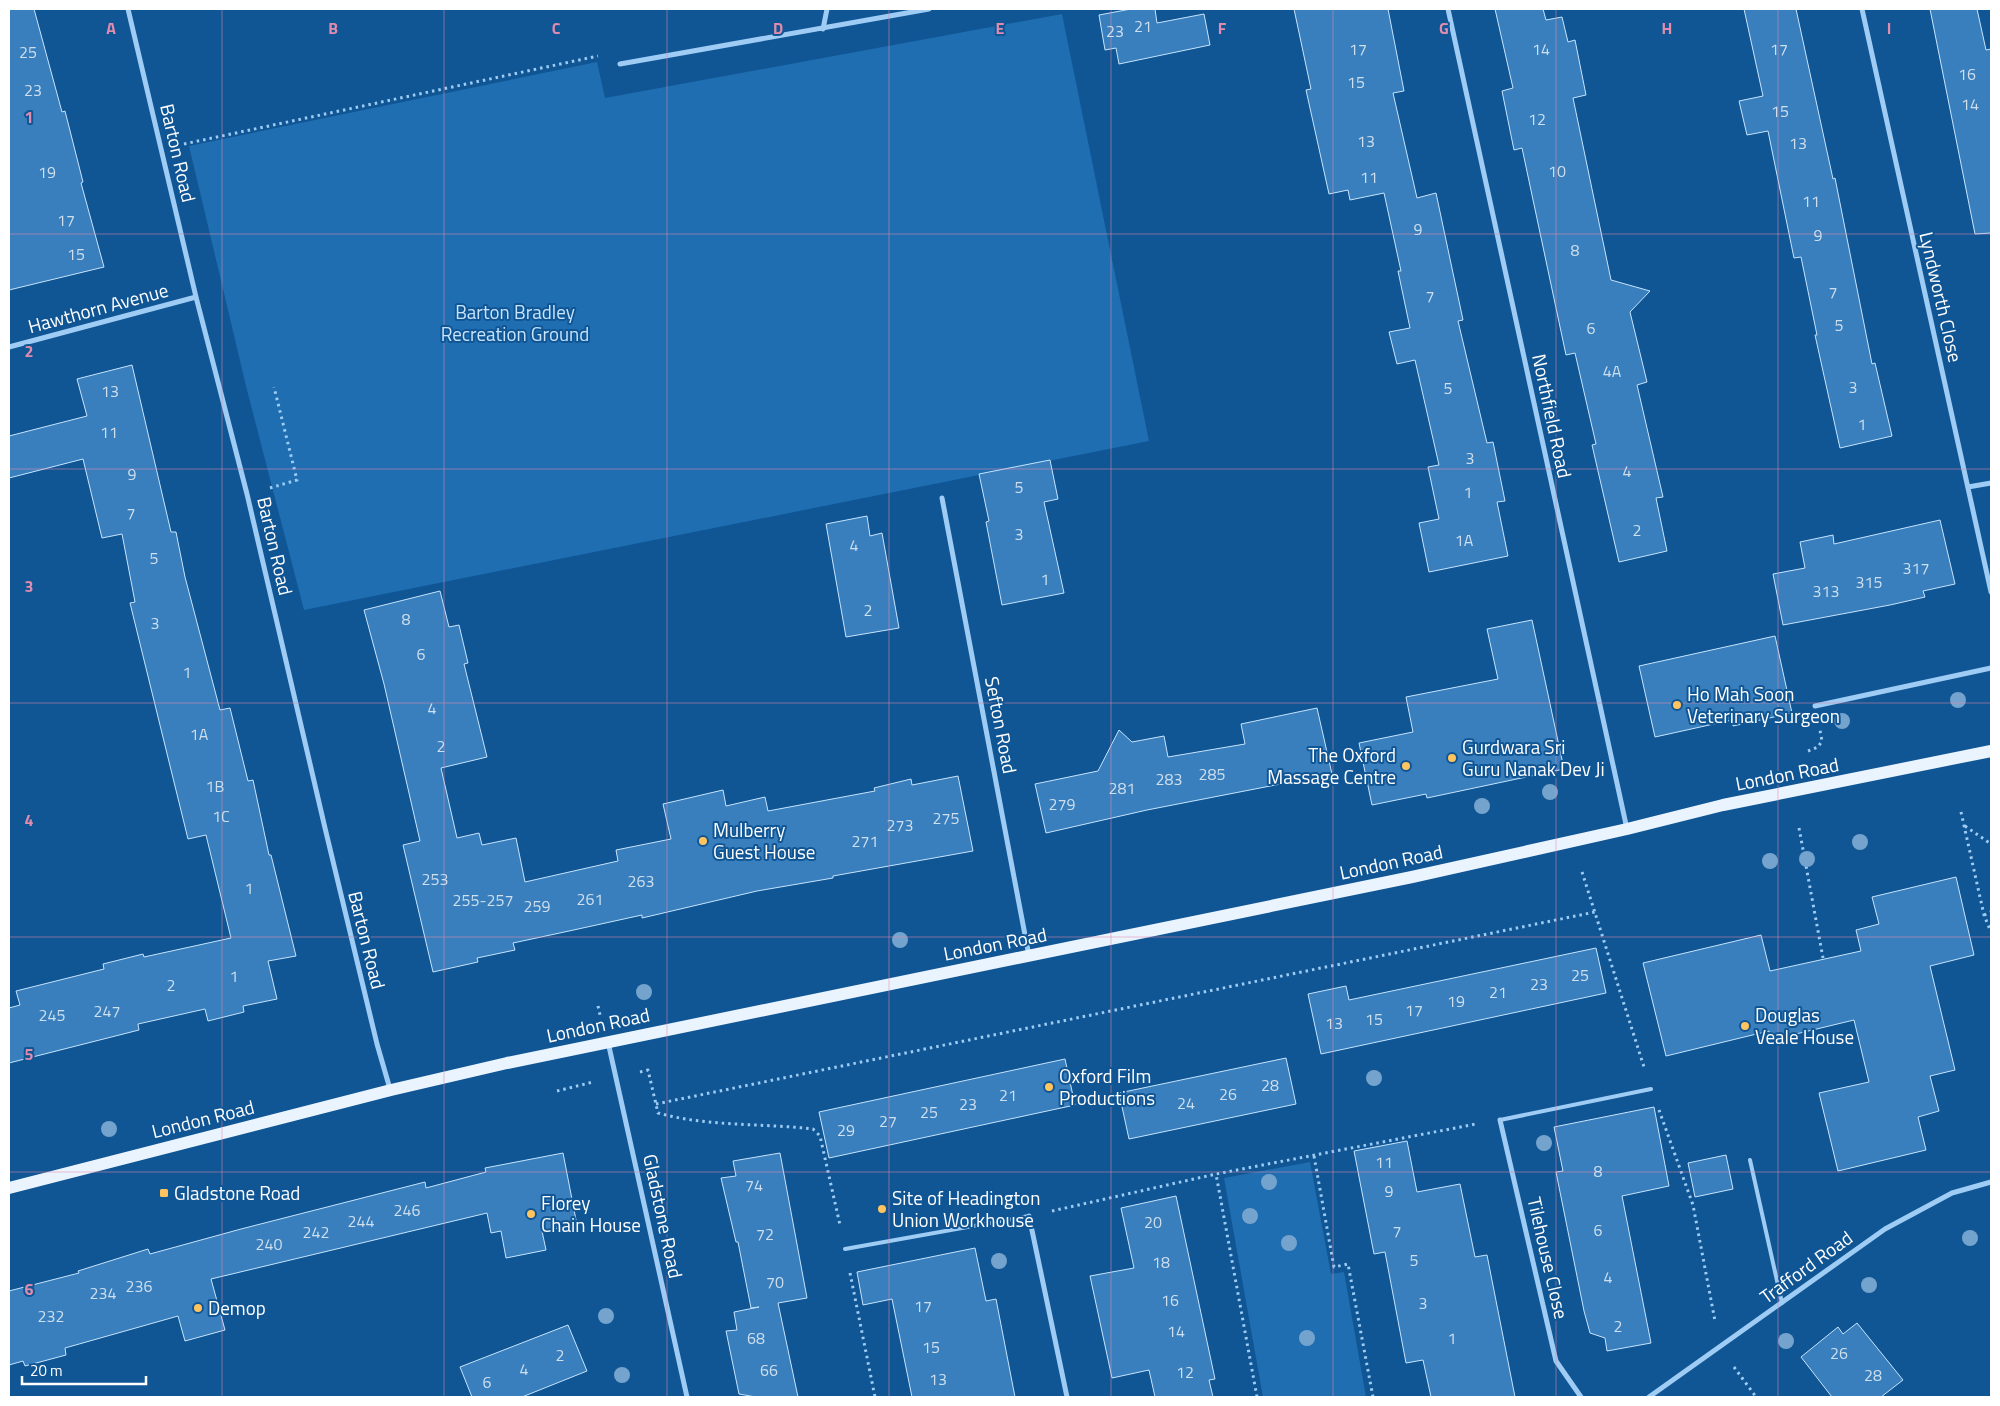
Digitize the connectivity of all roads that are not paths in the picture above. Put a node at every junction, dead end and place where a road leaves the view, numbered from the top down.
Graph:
1 (128, 9) edge
2 (827, 9) edge
3 (928, 9) edge
4 (1448, 9) edge
5 (1862, 9) edge
6 (823, 29) junction
7 (620, 64) road end
8 (196, 297) junction
9 (9, 347) edge
10 (1991, 483) edge
11 (1968, 487) junction
12 (942, 498) dead end
13 (1991, 592) edge
14 (1991, 668) edge
15 (1815, 706) dead end
16 (1991, 751) edge
17 (1627, 829) junction
18 (1029, 957) junction
19 (608, 1042) junction
20 (1651, 1089) road end
21 (390, 1090) junction
22 (1500, 1120) joint
23 (1750, 1160) dead end
24 (1991, 1182) edge
25 (9, 1188) edge
26 (1029, 1216) joint
27 (845, 1249) road end
28 (1782, 1303) junction
29 (687, 1397) edge
30 (1066, 1397) edge
31 (1581, 1397) edge
32 (1650, 1397) edge

1 - 8 street, Barton Road
2 - 6 street
3 - 6 street
4 - 17 street, Northfield Road
5 - 11 street, Lyndworth Close
6 - 7 street
8 - 9 street, Hawthorn Avenue
8 - 21 street, Barton Road
10 - 11 street
11 - 13 street, Lyndworth Close
12 - 18 street, Sefton Road
14 - 15 street
16 - 17 main road, London Road
17 - 18 main road, London Road
18 - 19 main road, London Road
19 - 21 main road, London Road
19 - 29 street, Gladstone Road
20 - 22 lane
21 - 25 main road, London Road
22 - 31 street, Tilehouse Close
23 - 28 lane
24 - 28 street, Trafford Road
26 - 27 lane
26 - 30 street
28 - 32 street, Trafford Road

